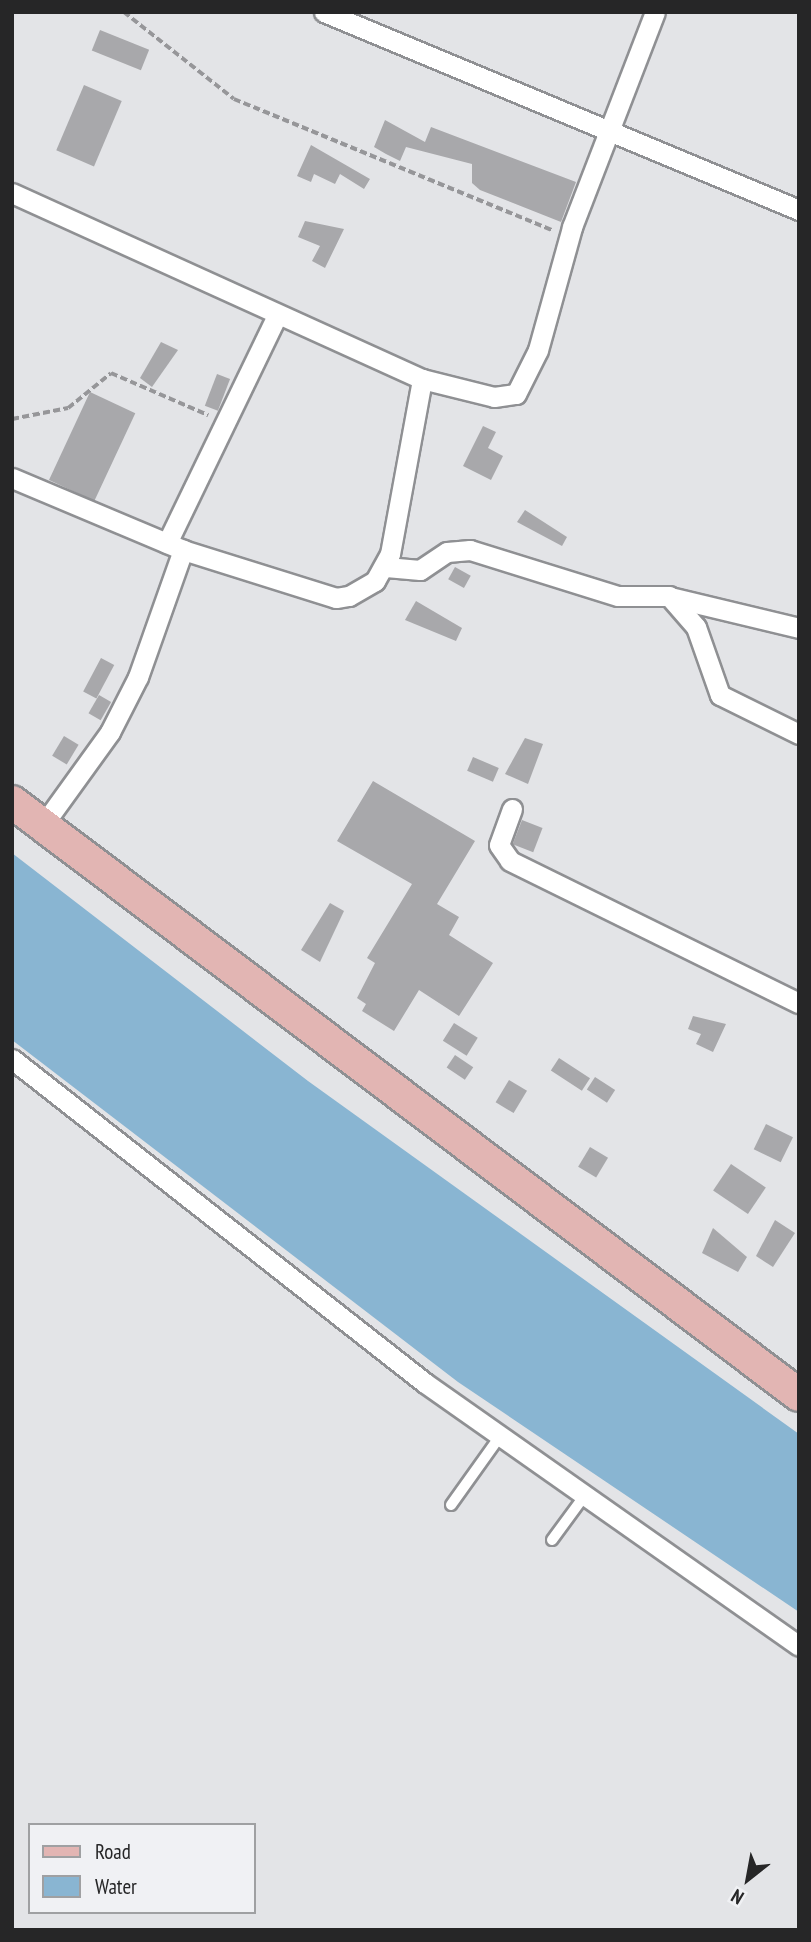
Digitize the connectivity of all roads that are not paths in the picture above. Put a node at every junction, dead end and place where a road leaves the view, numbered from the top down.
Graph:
1 (324, 12) edge
2 (655, 12) edge
3 (607, 131) junction
4 (12, 193) edge
5 (799, 210) edge
6 (277, 315) junction
7 (422, 379) junction
8 (12, 478) edge
9 (175, 547) junction
10 (386, 567) junction
11 (669, 596) junction
12 (799, 628) edge
13 (799, 734) edge
14 (12, 802) edge
15 (512, 809) dead end
16 (43, 825) junction
17 (799, 1003) edge
18 (12, 1059) edge
19 (799, 1395) edge
20 (501, 1435) junction
21 (585, 1495) junction
22 (451, 1505) dead end
23 (552, 1540) dead end
24 (799, 1646) edge

1 - 3 street
2 - 3 street
3 - 5 street
3 - 7 street
4 - 6 street
6 - 7 street
6 - 9 street
7 - 10 street
8 - 9 street
9 - 10 street
9 - 16 street
10 - 11 street
11 - 12 street
11 - 13 street
14 - 16 main road
15 - 17 street
16 - 19 main road
18 - 20 street
20 - 21 street
20 - 22 lane
21 - 23 lane
21 - 24 street

